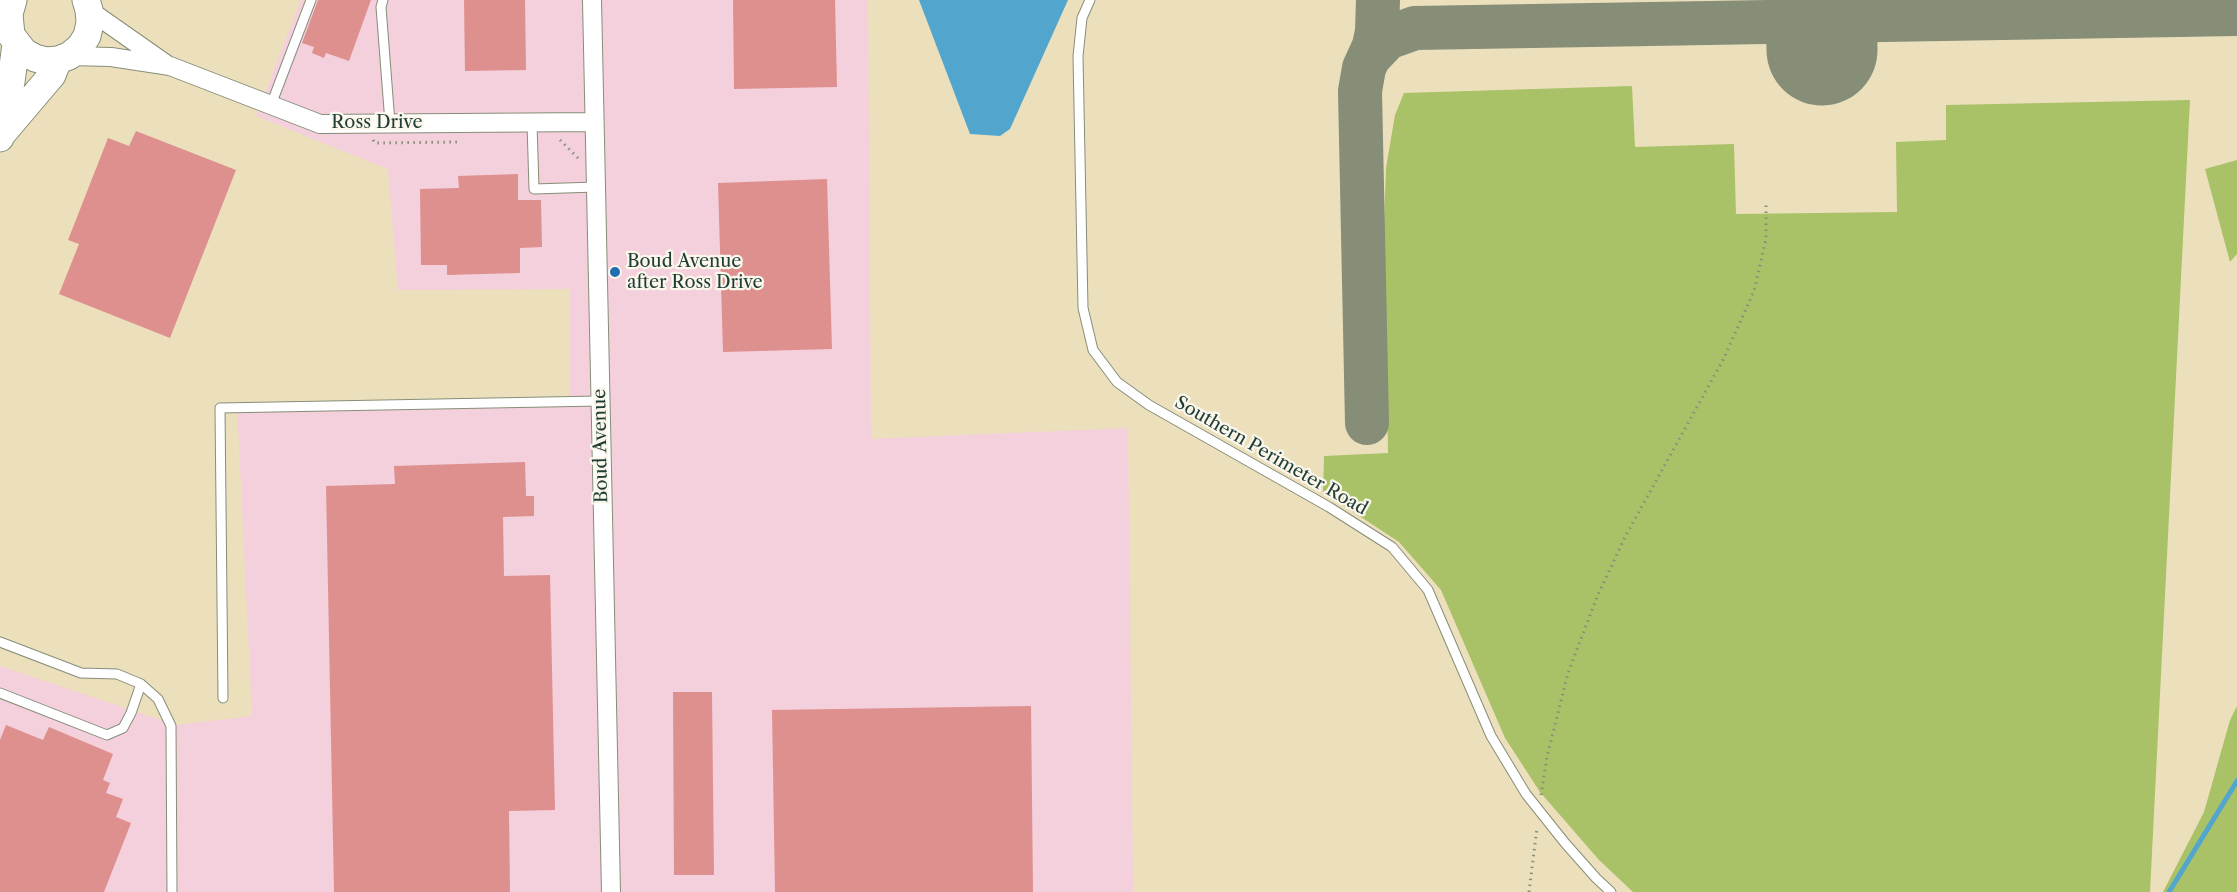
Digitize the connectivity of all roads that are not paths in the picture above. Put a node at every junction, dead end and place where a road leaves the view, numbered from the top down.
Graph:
1 (311, 0) edge
2 (383, 0) edge
3 (592, 0) edge
4 (1090, 0) edge
5 (88, 5) edge
6 (10, 22) edge
7 (64, 58) junction
8 (170, 66) junction
9 (271, 105) junction
10 (594, 122) junction
11 (390, 123) junction
12 (532, 132) junction
13 (1, 136) edge
14 (588, 187) junction
15 (600, 401) junction
16 (0, 642) edge
17 (141, 684) junction
18 (0, 693) edge
19 (224, 698) dead end
20 (172, 892) edge
21 (611, 892) edge
22 (1611, 892) edge

1 - 9 lane
2 - 11 lane
3 - 10 street, Boud Avenue
4 - 22 lane, Southern Perimeter Road
5 - 7 street
5 - 8 street, Ross Drive
6 - 7 street
6 - 13 street
7 - 8 street, Ross Drive
7 - 13 street
8 - 9 street, Ross Drive
9 - 11 street, Ross Drive
10 - 12 street, Ross Drive
10 - 14 street, Boud Avenue
11 - 12 street, Ross Drive
12 - 14 lane
14 - 15 street, Boud Avenue
15 - 19 lane
15 - 21 street, Boud Avenue
16 - 17 lane
17 - 18 lane
17 - 20 lane

